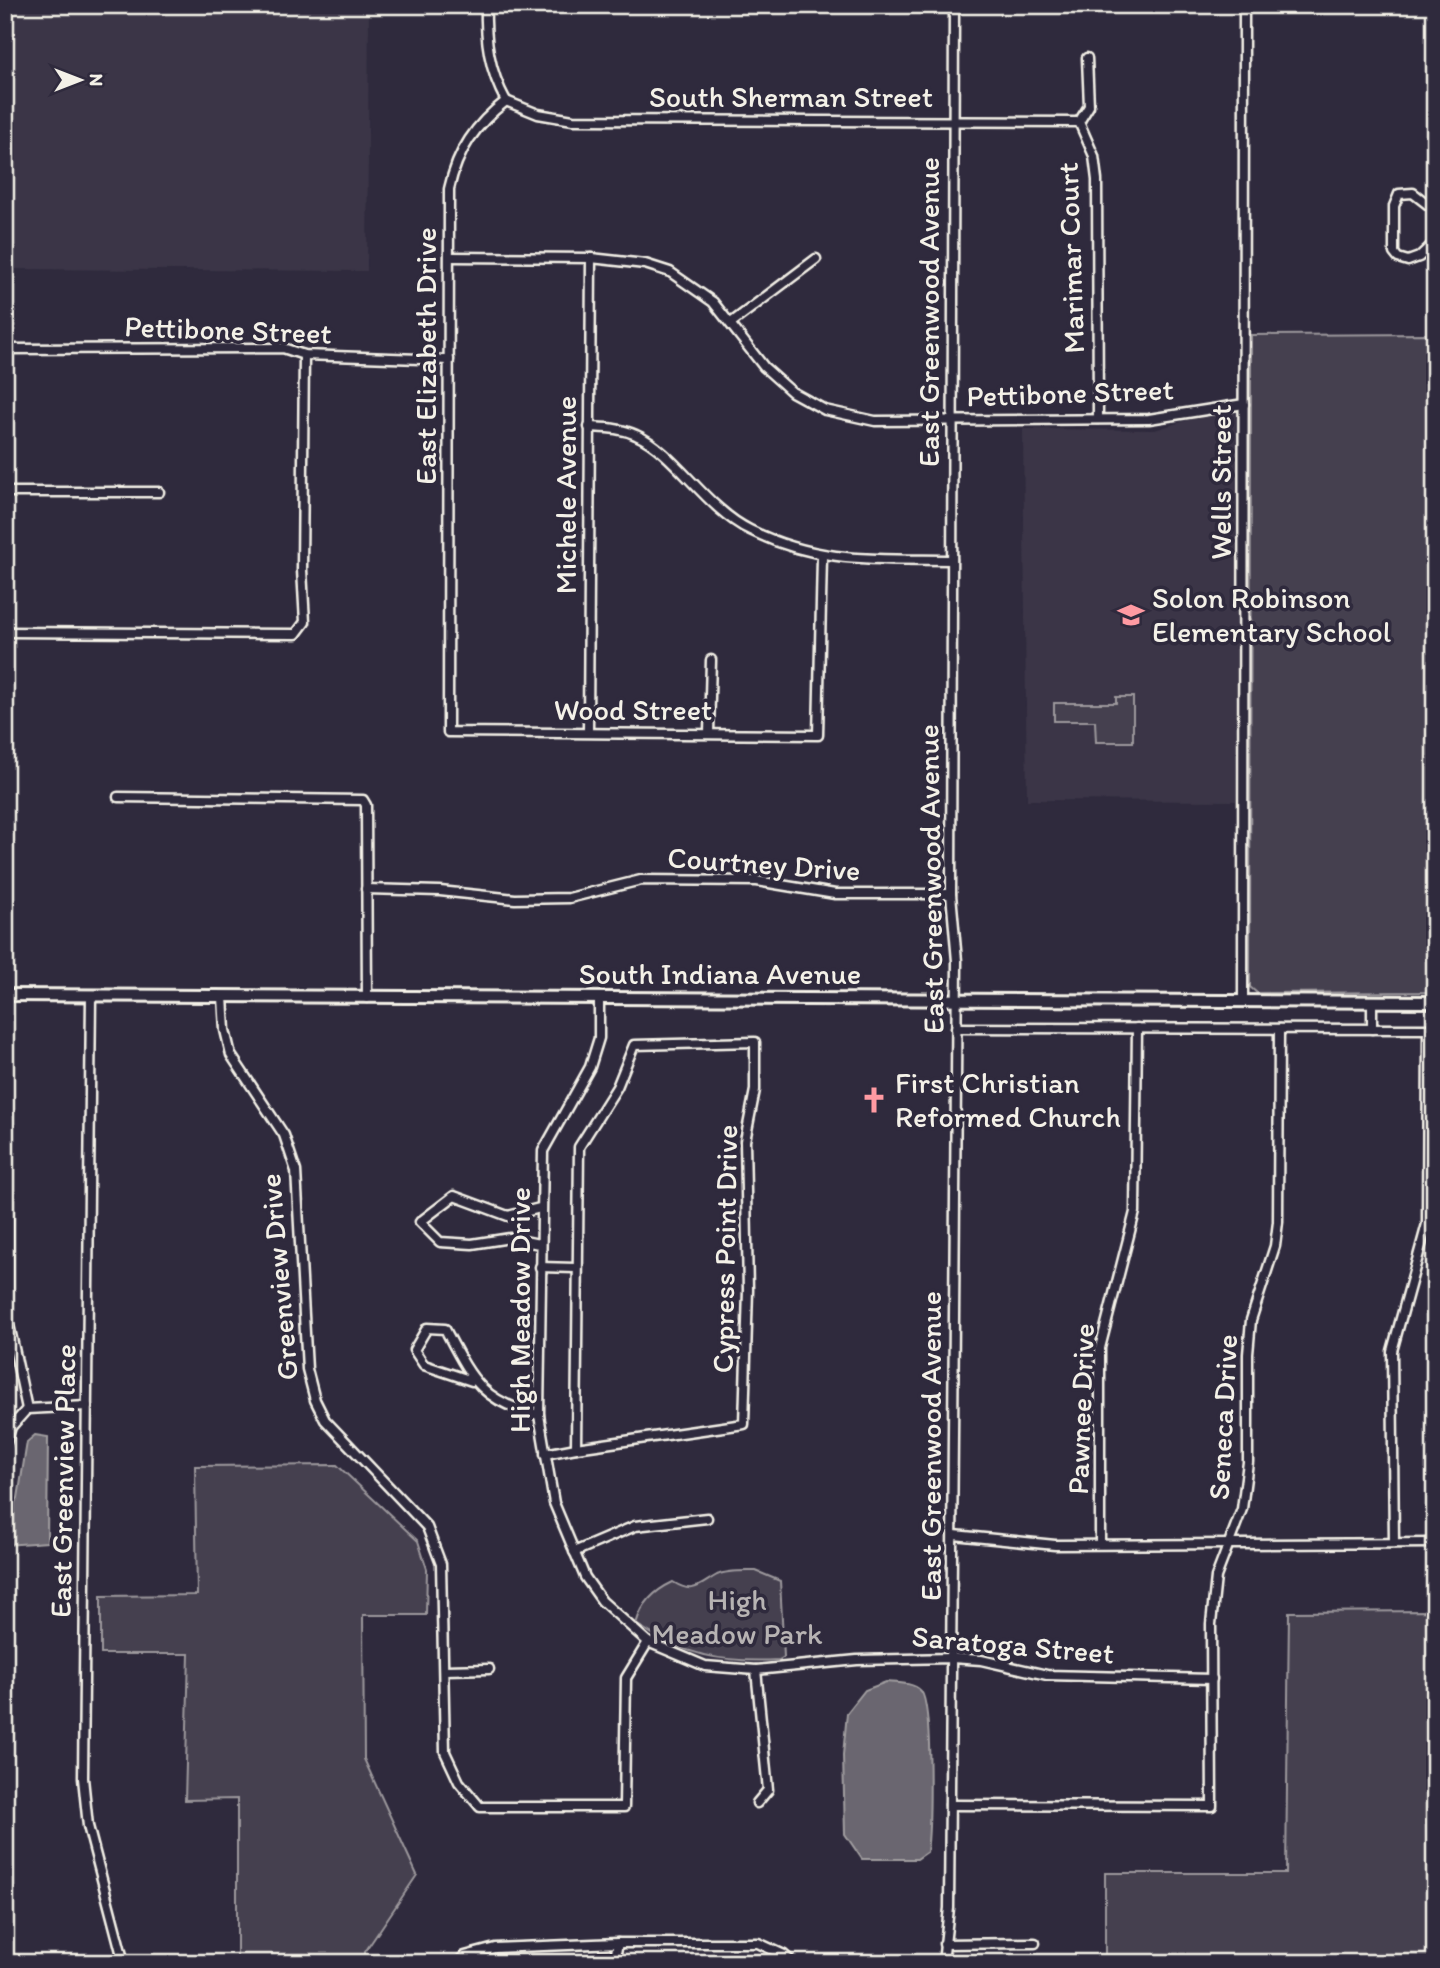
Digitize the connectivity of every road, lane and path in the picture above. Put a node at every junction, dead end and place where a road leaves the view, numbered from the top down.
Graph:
1 (486, 5) edge
2 (954, 5) edge
3 (1244, 5) edge
4 (1087, 58) dead end
5 (506, 101) junction
6 (952, 120) junction
7 (1079, 122) junction
8 (1435, 210) edge
9 (1435, 242) edge
10 (450, 257) junction
11 (591, 258) junction
12 (816, 259) dead end
13 (731, 323) junction
14 (5, 349) edge
15 (304, 355) junction
16 (449, 360) junction
17 (1244, 404) junction
18 (1098, 418) junction
19 (951, 420) junction
20 (589, 427) junction
21 (5, 492) edge
22 (159, 492) dead end
23 (822, 556) junction
24 (952, 560) junction
25 (5, 632) edge
26 (711, 660) dead end
27 (448, 732) joint
28 (588, 732) junction
29 (709, 733) junction
30 (118, 797) dead end
31 (366, 890) junction
32 (951, 894) junction
33 (5, 995) edge
34 (91, 996) junction
35 (223, 997) junction
36 (599, 997) junction
37 (367, 998) junction
38 (956, 1000) junction
39 (1243, 1002) junction
40 (1372, 1002) junction
41 (1435, 1002) edge
42 (956, 1028) junction
43 (1137, 1028) junction
44 (1279, 1029) junction
45 (1372, 1029) junction
46 (1432, 1030) edge
47 (5, 1134) edge
48 (540, 1208) junction
49 (539, 1244) junction
50 (540, 1266) junction
51 (575, 1268) junction
52 (472, 1381) junction
53 (87, 1406) junction
54 (27, 1409) junction
55 (539, 1415) junction
56 (5, 1446) edge
57 (576, 1448) junction
58 (545, 1454) junction
59 (708, 1518) dead end
60 (954, 1535) junction
61 (1231, 1543) junction
62 (1435, 1543) edge
63 (1100, 1544) junction
64 (1394, 1544) junction
65 (574, 1552) junction
66 (648, 1642) junction
67 (952, 1658) junction
68 (445, 1670) junction
69 (489, 1670) dead end
70 (756, 1670) junction
71 (1212, 1679) junction
72 (757, 1803) dead end
73 (950, 1805) junction
74 (618, 1943) junction
75 (944, 1944) junction
76 (1035, 1944) dead end
77 (124, 1963) edge
78 (457, 1963) edge
79 (614, 1963) edge
80 (793, 1963) edge
81 (943, 1963) edge

1 - 5 street
2 - 6 street, East Greenwood Avenue
3 - 17 street, Wells Street
4 - 7 street, Marimar Court
5 - 6 street, South Sherman Street
5 - 10 street, East Elizabeth Drive
6 - 7 street, South Sherman Street
6 - 19 street, East Greenwood Avenue
7 - 18 street, Marimar Court
8 - 9 street
10 - 11 street, Pettibone Street
10 - 16 street, East Elizabeth Drive
11 - 13 street, Pettibone Street
11 - 20 street, Michele Avenue
12 - 13 street
13 - 19 street, Pettibone Street
14 - 15 street, Pettibone Street
15 - 16 street, Pettibone Street
15 - 25 street
16 - 27 street, East Elizabeth Drive
17 - 18 street, Pettibone Street
17 - 39 street, Wells Street
18 - 19 street, Pettibone Street
19 - 24 street, East Greenwood Avenue
20 - 23 street
20 - 28 street, Michele Avenue
21 - 22 street
23 - 24 street
23 - 29 street, Wood Street
24 - 32 street, East Greenwood Avenue
26 - 29 street
27 - 28 street, Wood Street
28 - 29 street, Wood Street
30 - 31 street
31 - 32 street, Courtney Drive
31 - 37 street
32 - 38 street, East Greenwood Avenue
33 - 34 main road, South Indiana Avenue
34 - 35 main road, South Indiana Avenue
34 - 53 street, East Greenview Place
35 - 37 main road, South Indiana Avenue
35 - 68 street, Greenview Drive
36 - 37 main road, South Indiana Avenue
36 - 38 main road, South Indiana Avenue
36 - 48 street, High Meadow Drive
38 - 39 main road, South Indiana Avenue
38 - 42 street, East Greenwood Avenue
39 - 40 main road, South Indiana Avenue
40 - 41 main road, South Indiana Avenue
40 - 45 street
42 - 43 street
42 - 60 street, East Greenwood Avenue
43 - 44 street
43 - 63 street, Pawnee Drive
44 - 45 street
44 - 61 street, Seneca Drive
45 - 46 street
46 - 64 street
47 - 54 street
48 - 49 street, High Meadow Drive
48 - 49 street
49 - 50 street, High Meadow Drive
50 - 51 street
50 - 55 street, High Meadow Drive
51 - 57 street, Cypress Point Drive
51 - 57 street, Cypress Point Drive
52 - 52 street
52 - 55 street
53 - 54 street
53 - 77 street, East Greenview Place
54 - 56 street
55 - 58 street, High Meadow Drive
57 - 58 street
58 - 65 street, High Meadow Drive
59 - 65 street
60 - 63 street
60 - 67 street, East Greenwood Avenue
61 - 63 street
61 - 64 street
61 - 71 street, Seneca Drive
62 - 64 street
65 - 66 street, High Meadow Drive
66 - 68 street, Greenview Drive
66 - 70 street, Saratoga Street
67 - 70 street, Saratoga Street
67 - 71 street, Saratoga Street
67 - 73 street, East Greenwood Avenue
68 - 69 street
70 - 72 street
71 - 73 street, Seneca Drive
73 - 75 street, East Greenwood Avenue
74 - 78 street
74 - 79 street
74 - 80 street
75 - 76 street
75 - 81 street, East Greenwood Avenue

